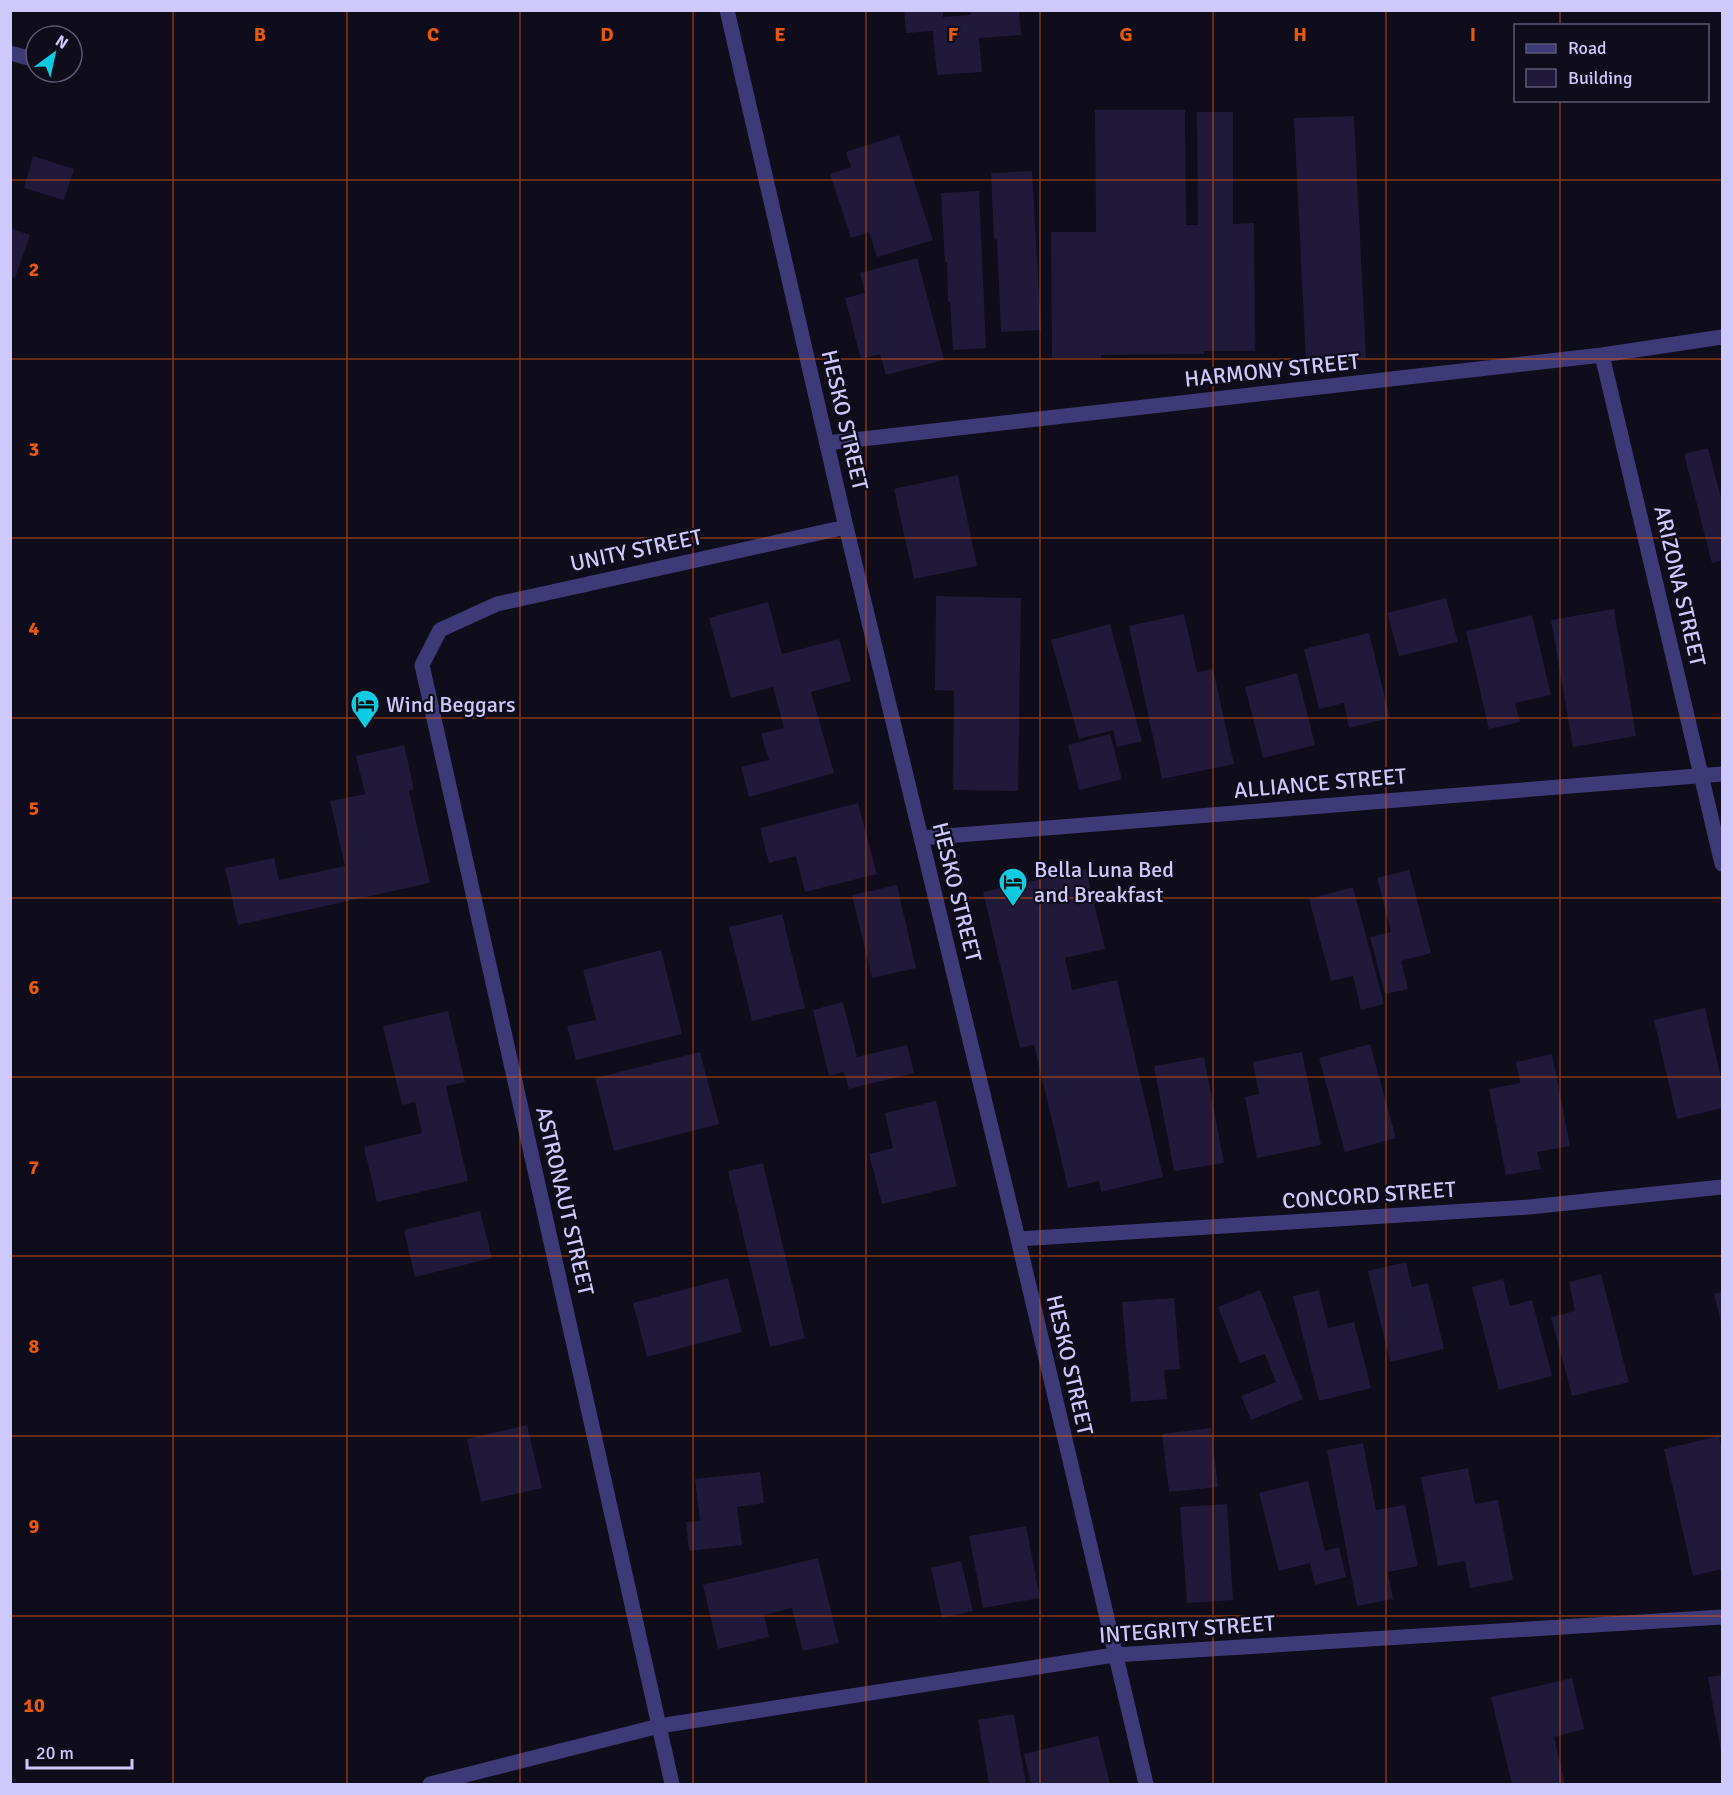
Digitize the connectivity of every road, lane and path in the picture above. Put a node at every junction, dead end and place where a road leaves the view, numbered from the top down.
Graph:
1 (727, 10) edge
2 (1722, 337) edge
3 (1602, 355) junction
4 (826, 442) junction
5 (846, 527) junction
6 (440, 630) joint
7 (1722, 774) edge
8 (1702, 776) junction
9 (921, 838) junction
10 (1722, 864) edge
11 (1722, 1187) edge
12 (1018, 1239) junction
13 (1722, 1617) edge
14 (1114, 1655) junction
15 (659, 1726) junction
16 (430, 1785) edge
17 (672, 1785) edge
18 (1146, 1785) edge

1 - 4 street, HESKO STREET
2 - 3 street, HARMONY STREET
3 - 4 street, HARMONY STREET
3 - 8 street, ARIZONA STREET
4 - 5 street, HESKO STREET
5 - 6 street, UNITY STREET
5 - 9 street, HESKO STREET
6 - 15 street, ASTRONAUT STREET
7 - 8 street, ALLIANCE STREET
8 - 9 street, ALLIANCE STREET
8 - 10 street, ARIZONA STREET
9 - 12 street, HESKO STREET
11 - 12 street, CONCORD STREET
12 - 14 street, HESKO STREET
13 - 14 street, INTEGRITY STREET
14 - 15 street, INTEGRITY STREET
14 - 18 street, HESKO STREET
15 - 16 street, INTEGRITY STREET
15 - 17 street, ASTRONAUT STREET

